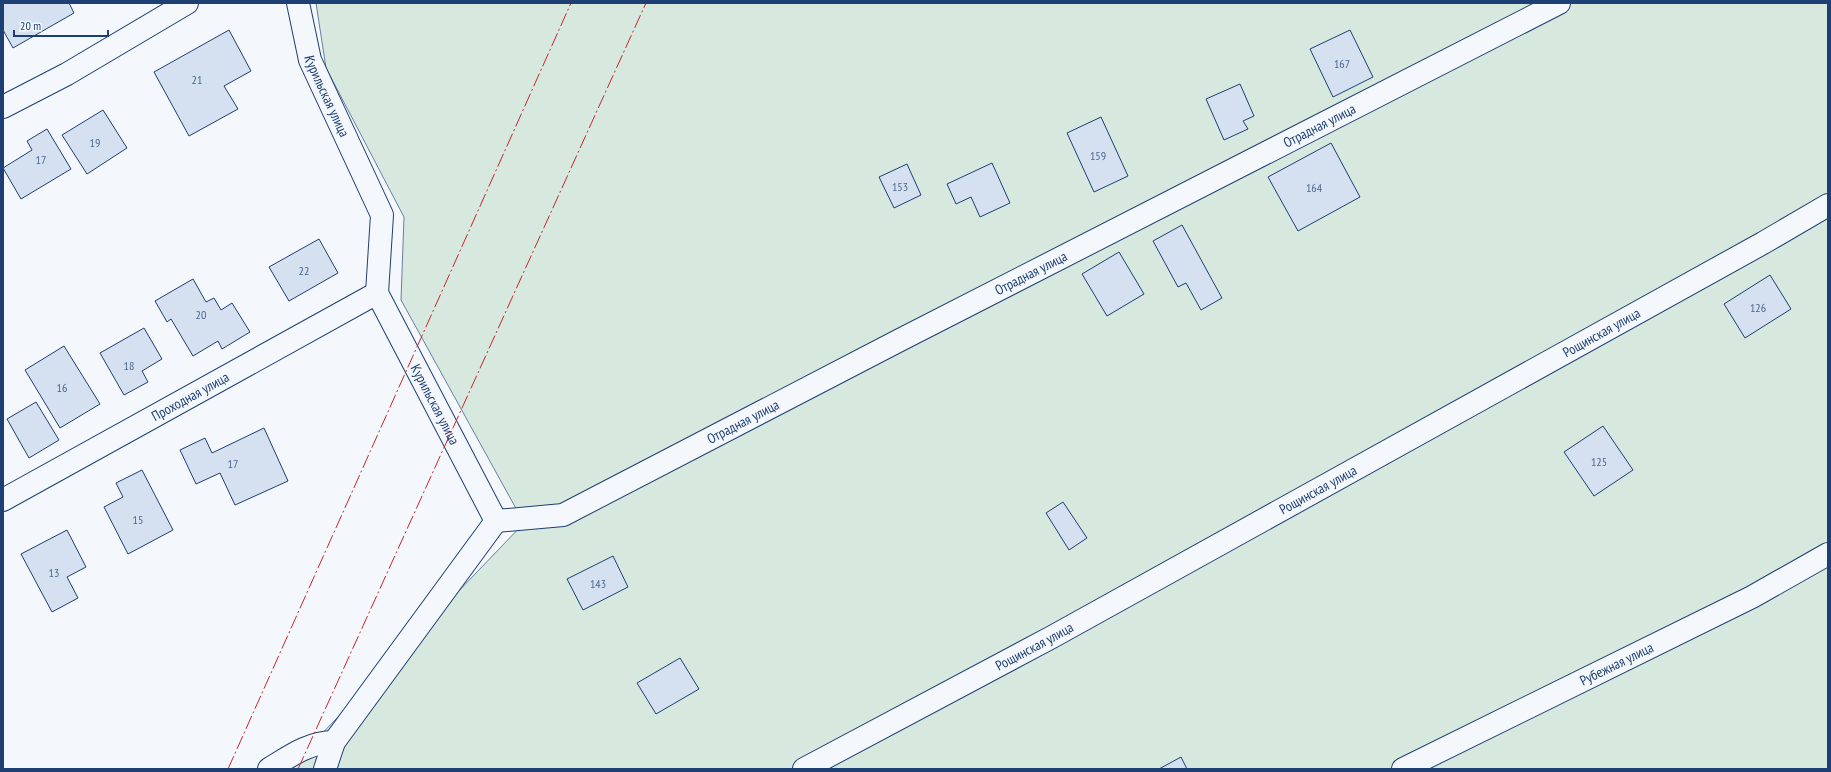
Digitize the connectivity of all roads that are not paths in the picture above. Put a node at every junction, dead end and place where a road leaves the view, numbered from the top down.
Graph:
1 (187, 3) edge
2 (298, 3) edge
3 (1559, 3) edge
4 (3, 107) edge
5 (1828, 205) edge
6 (377, 293) junction
7 (3, 500) edge
8 (496, 521) junction
9 (1828, 554) edge
10 (334, 742) junction
11 (269, 769) edge
12 (325, 769) edge
13 (804, 769) edge
14 (1403, 769) edge

1 - 4 street
2 - 6 street, Курильская улица
3 - 8 street, Отрадная улица
5 - 13 street, Рощинская улица
6 - 7 street, Проходная улица
6 - 8 street, Курильская улица
8 - 10 street
9 - 14 street, Рубежная улица
10 - 11 street
10 - 12 street

